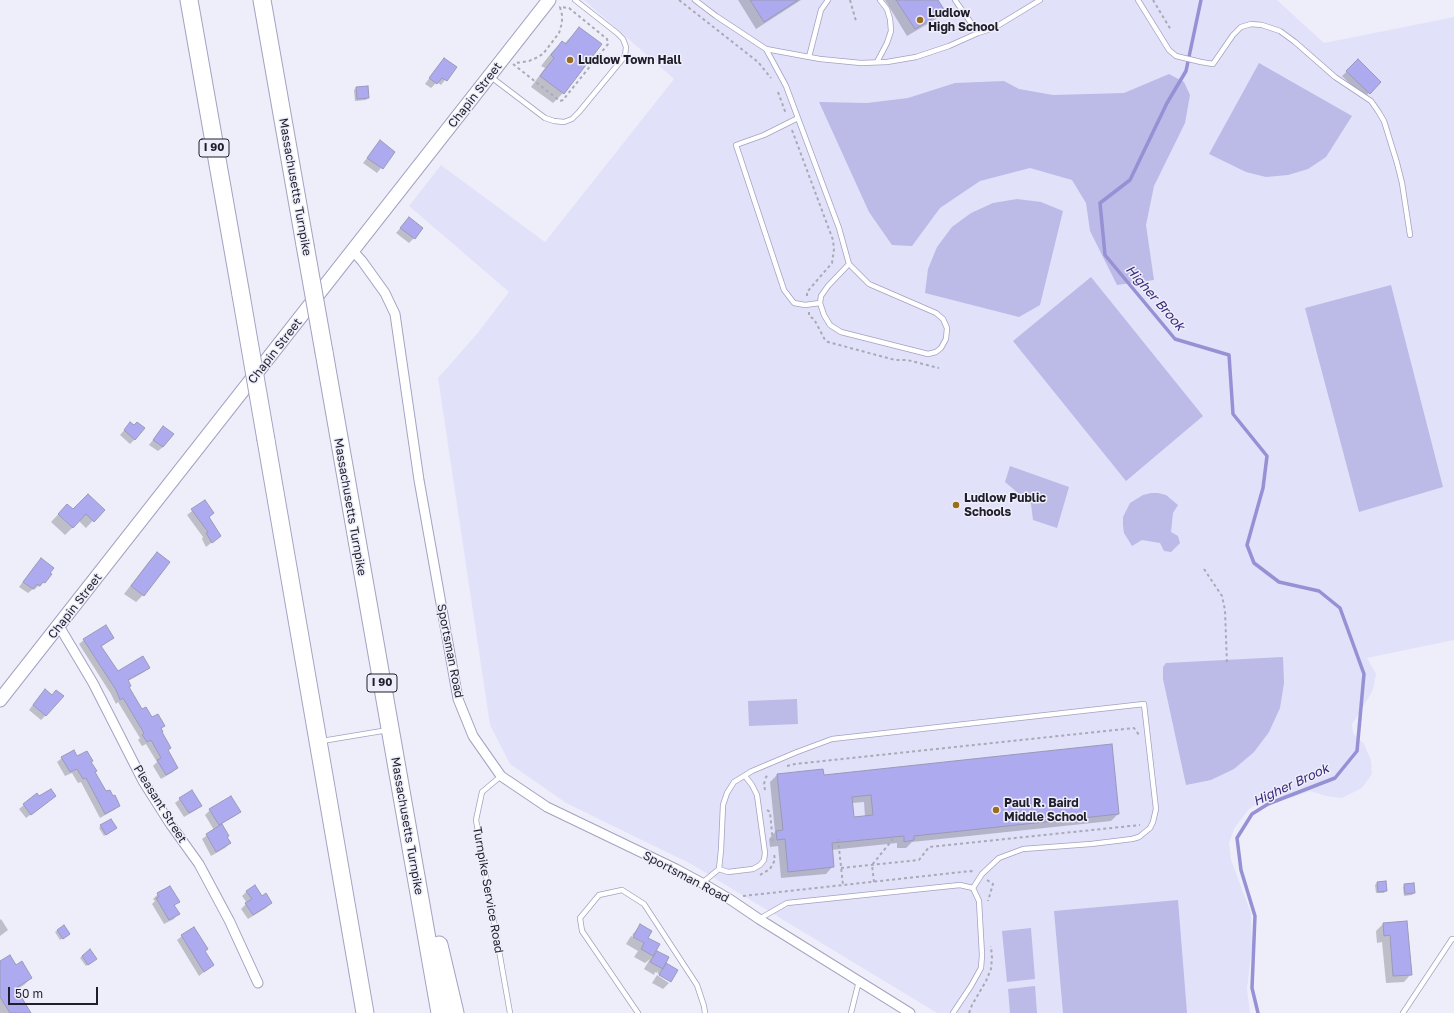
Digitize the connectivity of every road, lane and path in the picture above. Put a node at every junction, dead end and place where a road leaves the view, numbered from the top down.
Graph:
1 (188, 0) edge
2 (262, 0) edge
3 (549, 0) edge
4 (575, 0) edge
5 (679, 0) edge
6 (695, 0) edge
7 (828, 0) edge
8 (850, 0) edge
9 (880, 0) edge
10 (956, 0) edge
11 (1040, 0) edge
12 (1138, 0) edge
13 (1153, 0) edge
14 (856, 21) dead end
15 (1171, 30) dead end
16 (978, 33) junction
17 (766, 49) junction
18 (809, 57) junction
19 (509, 61) junction
20 (877, 62) junction
21 (490, 76) junction
22 (773, 81) dead end
23 (776, 87) dead end
24 (798, 118) junction
25 (789, 122) junction
26 (1410, 235) dead end
27 (353, 250) junction
28 (849, 264) junction
29 (820, 303) junction
30 (808, 304) junction
31 (939, 368) dead end
32 (1204, 569) dead end
33 (59, 626) junction
34 (1226, 665) dead end
35 (0, 700) edge
36 (390, 730) junction
37 (1139, 736) dead end
38 (318, 742) junction
39 (782, 768) dead end
40 (770, 772) dead end
41 (501, 776) junction
42 (745, 776) junction
43 (764, 790) dead end
44 (403, 800) junction
45 (766, 810) dead end
46 (1140, 824) dead end
47 (838, 839) dead end
48 (892, 839) dead end
49 (773, 844) dead end
50 (774, 852) dead end
51 (872, 865) junction
52 (841, 868) junction
53 (719, 869) junction
54 (758, 876) dead end
55 (981, 876) junction
56 (874, 882) junction
57 (702, 883) junction
58 (993, 884) dead end
59 (843, 885) junction
60 (973, 888) junction
61 (742, 896) dead end
62 (759, 919) junction
63 (1454, 939) edge
64 (858, 981) junction
65 (258, 983) dead end
66 (365, 1013) edge
67 (440, 1013) edge
68 (455, 1013) edge
69 (510, 1013) edge
70 (638, 1013) edge
71 (705, 1013) edge
72 (852, 1013) edge
73 (910, 1013) edge
74 (953, 1013) edge
75 (1403, 1013) edge

1 - 38 highway, I 90, bridge
2 - 36 highway, Massachusetts Turnpike / I 90, bridge
3 - 19 main road, Chapin Street
4 - 21 lane
5 - 22 path
6 - 17 lane
7 - 18 lane
8 - 14 path
9 - 20 lane
10 - 16 lane
11 - 16 lane
12 - 26 lane
13 - 15 path
16 - 20 lane
17 - 18 lane
17 - 24 lane
18 - 20 lane
19 - 19 path
19 - 21 main road, Chapin Street
21 - 27 main road, Chapin Street
23 - 25 path
24 - 25 lane
24 - 28 lane
25 - 30 path
25 - 30 lane
27 - 33 main road, Chapin Street
27 - 41 street, Sportsman Road
28 - 29 lane
28 - 29 lane
29 - 30 lane
30 - 31 path
32 - 34 path
33 - 35 main road, Chapin Street
33 - 65 street, Pleasant Street
36 - 38 lane
36 - 44 highway, Massachusetts Turnpike / I 90
37 - 39 path
38 - 66 highway, I 90
40 - 43 path
41 - 57 street, Sportsman Road
41 - 69 lane, Turnpike Service Road
42 - 53 lane
42 - 53 lane
42 - 55 lane
44 - 67 highway, Massachusetts Turnpike / I 90
44 - 68 highway
45 - 49 path
46 - 51 path
47 - 52 path
48 - 51 path
50 - 54 path
51 - 52 path
51 - 56 path
52 - 59 path
53 - 57 lane
55 - 56 path
55 - 58 path
55 - 60 lane
56 - 59 path
57 - 62 street, Sportsman Road
59 - 61 path
60 - 62 lane
60 - 74 lane
62 - 64 street, Sportsman Road
63 - 75 lane
64 - 72 lane
64 - 73 street, Sportsman Road
70 - 71 lane

